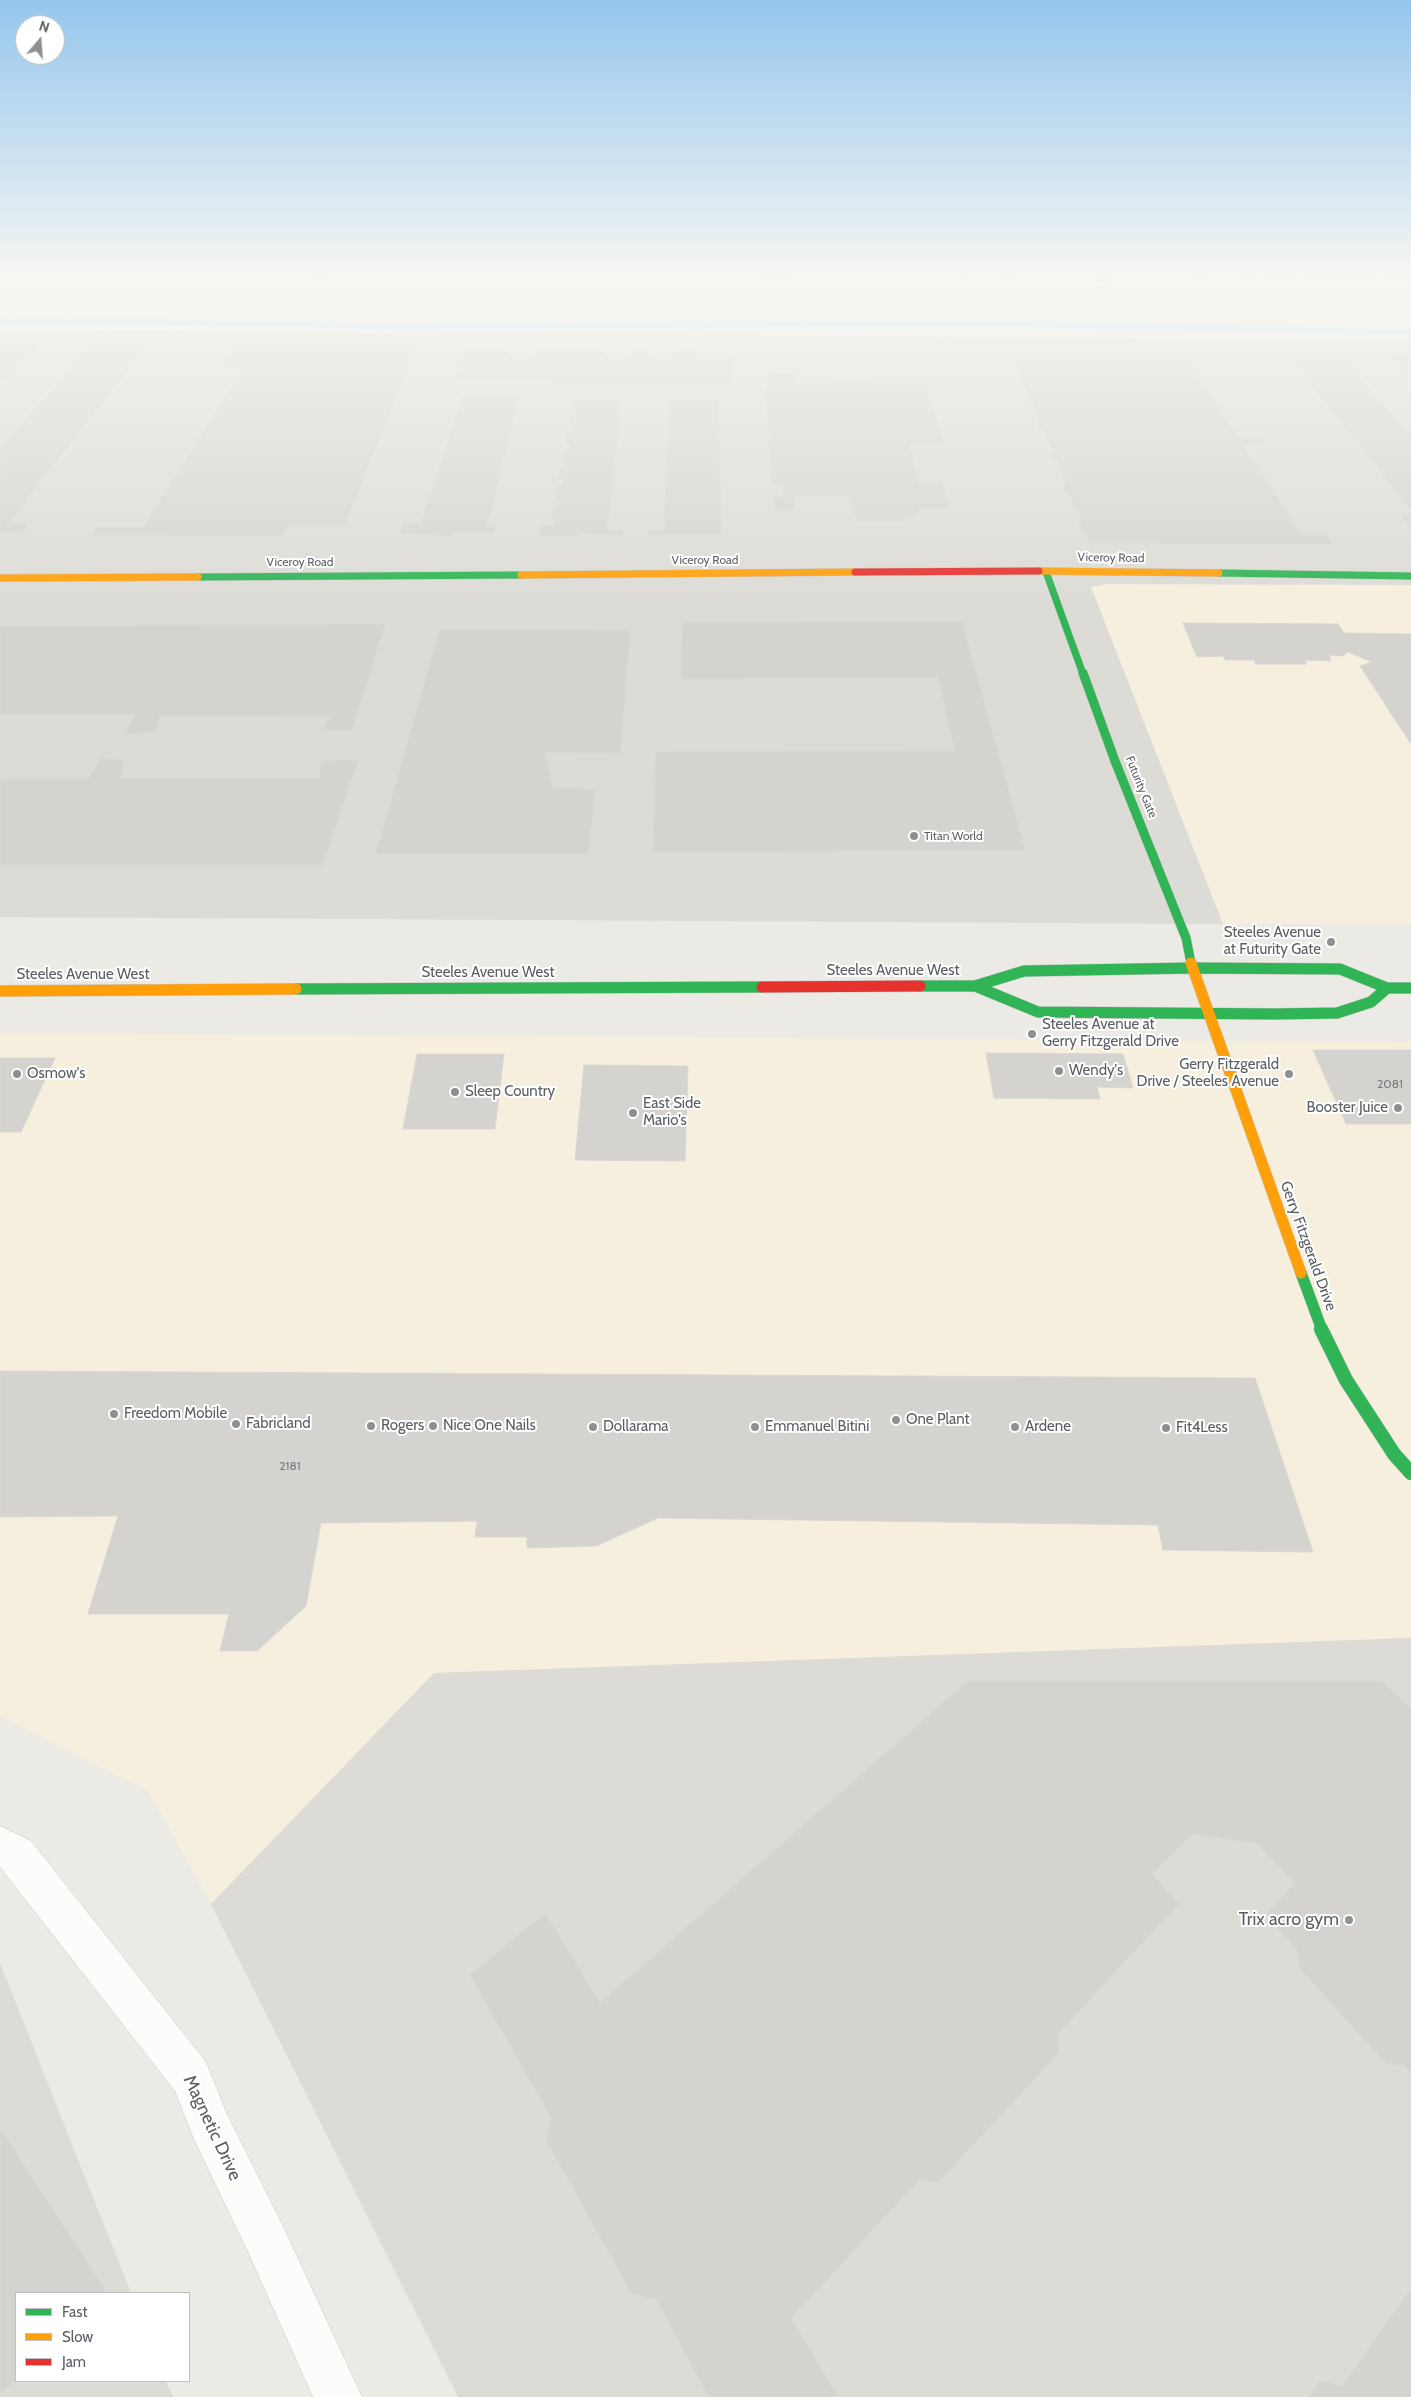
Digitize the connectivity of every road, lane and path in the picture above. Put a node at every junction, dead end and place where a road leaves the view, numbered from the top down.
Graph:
1 (1046, 572) junction
2 (1411, 576) edge
3 (0, 578) edge
4 (1192, 968) junction
5 (975, 986) junction
6 (1387, 988) junction
7 (1411, 988) edge
8 (0, 991) edge
9 (1208, 1013) junction
10 (1411, 1473) edge
11 (0, 1845) edge
12 (338, 2397) edge

1 - 2 street, Viceroy Road
1 - 3 street, Viceroy Road
1 - 4 street, Futurity Gate
4 - 5 street, Steeles Avenue West
4 - 6 street, Steeles Avenue West
4 - 9 street, Futurity Gate
5 - 8 street, Steeles Avenue West
5 - 9 street, Steeles Avenue West
6 - 7 street, Steeles Avenue West
6 - 9 street, Steeles Avenue West
9 - 10 street, Gerry Fitzgerald Drive
11 - 12 street, Magnetic Drive

